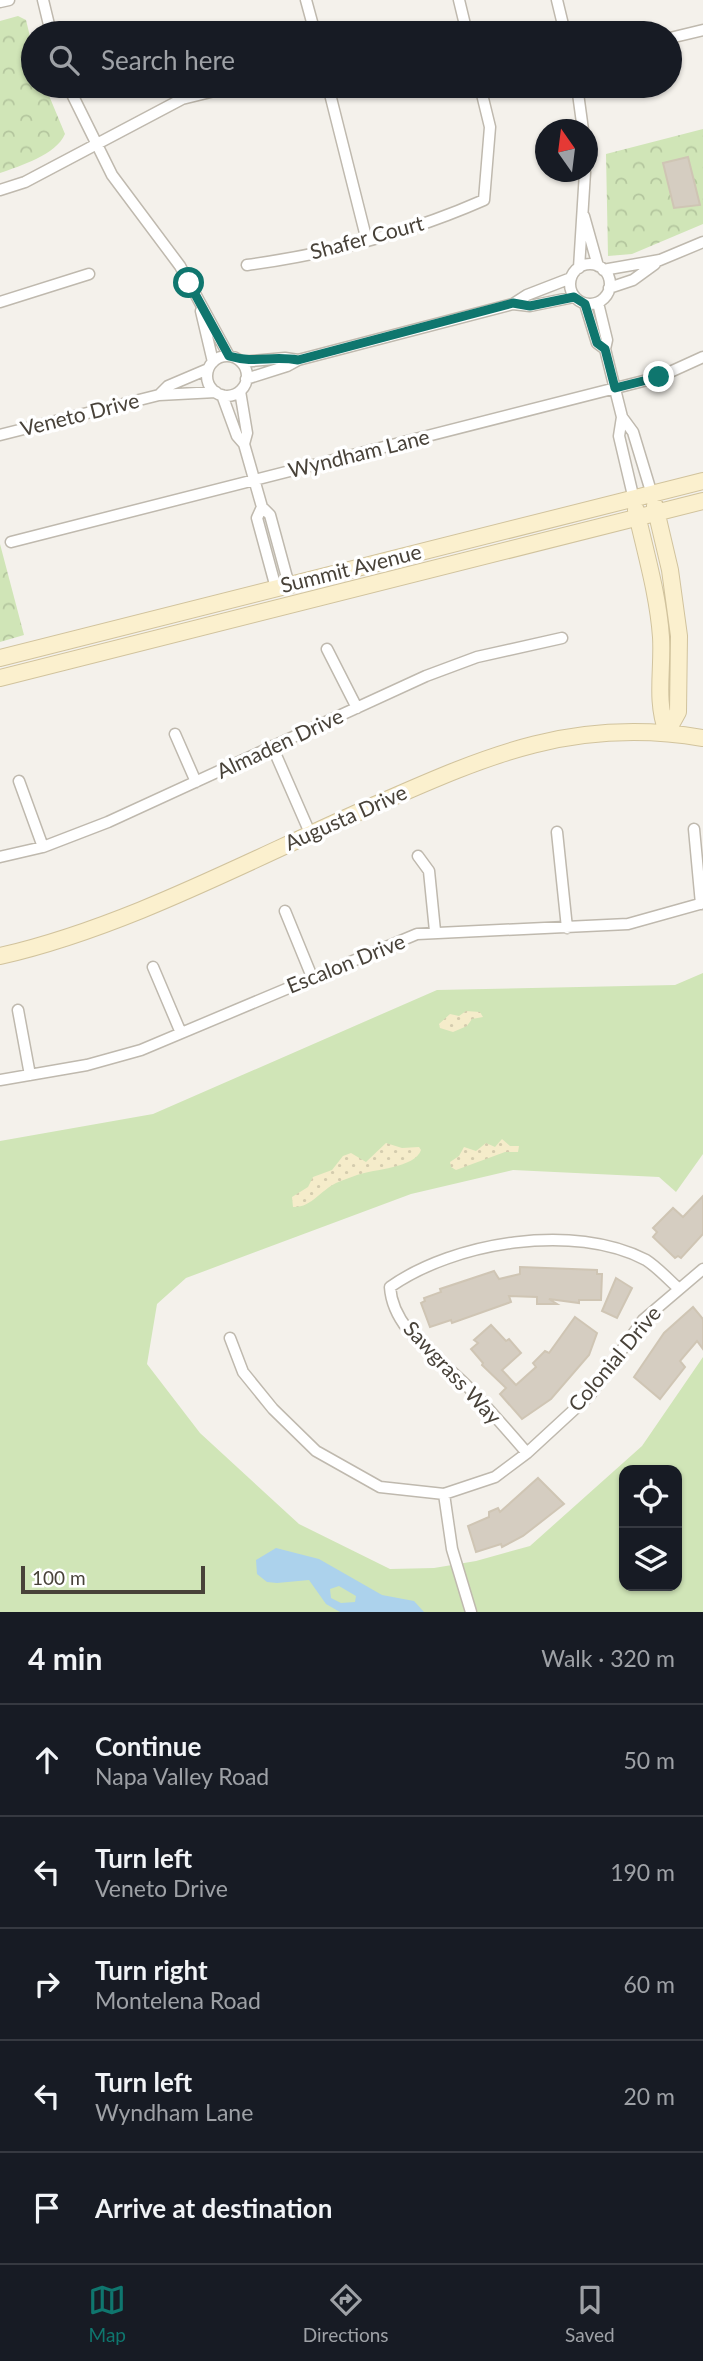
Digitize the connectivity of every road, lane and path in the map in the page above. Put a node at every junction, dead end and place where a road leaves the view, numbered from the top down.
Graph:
1 (9, 0) edge
2 (43, 0) edge
3 (306, 0) edge
4 (459, 0) edge
5 (557, 0) edge
6 (0, 2) edge
7 (48, 21) edge
8 (311, 21) edge
9 (464, 21) edge
10 (562, 21) edge
11 (703, 30) edge
12 (682, 35) edge
13 (73, 98) edge
14 (186, 98) edge
15 (331, 98) edge
16 (484, 98) edge
17 (579, 98) edge
18 (582, 119) edge
19 (94, 143) junction
20 (585, 182) edge
21 (0, 190) edge
22 (584, 216) junction
23 (367, 241) junction
24 (703, 242) edge
25 (660, 260) junction
26 (247, 265) dead end
27 (579, 268) junction
28 (601, 268) junction
29 (89, 274) dead end
30 (570, 278) junction
31 (609, 288) junction
32 (574, 297) junction
33 (0, 302) edge
34 (513, 303) junction
35 (598, 303) junction
36 (585, 304) junction
37 (201, 308) junction
38 (605, 349) junction
39 (229, 356) junction
40 (703, 357) edge
41 (298, 360) junction
42 (241, 362) junction
43 (210, 365) junction
44 (246, 379) junction
45 (615, 388) junction
46 (240, 390) junction
47 (159, 394) junction
48 (219, 394) junction
49 (622, 417) junction
50 (0, 435) edge
51 (244, 444) junction
52 (254, 481) junction
53 (703, 481) edge
54 (703, 501) edge
55 (654, 504) junction
56 (636, 509) junction
57 (11, 542) dead end
58 (282, 587) junction
59 (562, 638) dead end
60 (327, 649) dead end
61 (0, 658) edge
62 (0, 678) edge
63 (357, 708) junction
64 (667, 732) junction
65 (175, 734) dead end
66 (703, 738) edge
67 (272, 746) junction
68 (19, 781) dead end
69 (196, 782) junction
70 (694, 829) dead end
71 (557, 832) dead end
72 (310, 833) junction
73 (43, 847) junction
74 (418, 856) dead end
75 (0, 857) edge
76 (702, 903) edge
77 (285, 911) dead end
78 (567, 928) junction
79 (435, 931) junction
80 (0, 956) edge
81 (153, 967) dead end
82 (312, 977) junction
83 (18, 1010) dead end
84 (181, 1033) junction
85 (30, 1075) junction
86 (0, 1080) edge
87 (703, 1269) edge
88 (678, 1288) junction
89 (230, 1338) dead end
90 (527, 1453) junction
91 (444, 1494) junction
92 (471, 1612) edge

1 - 6 street
2 - 7 street
3 - 8 street
4 - 9 street
5 - 10 street
11 - 12 street
13 - 19 street
14 - 19 street
15 - 23 street
16 - 23 street, Shafer Court
17 - 18 street
19 - 21 street
19 - 37 street
20 - 22 street
22 - 27 street
22 - 28 street
23 - 26 street, Shafer Court
24 - 25 street
25 - 28 street
25 - 31 street
27 - 28 street
27 - 30 street
28 - 31 street
29 - 33 street
30 - 32 street
30 - 34 street
31 - 35 street
32 - 34 street
32 - 36 street
34 - 41 street
35 - 36 street
35 - 38 street
36 - 38 street
37 - 39 street
37 - 43 street
38 - 45 street
39 - 42 street
39 - 43 street
40 - 45 street, Wyndham Lane
41 - 42 street
41 - 44 street
42 - 44 street
43 - 47 street, Veneto Drive
43 - 48 street
44 - 46 street
45 - 49 street
45 - 52 street, Wyndham Lane
46 - 48 street
46 - 51 street
47 - 48 street, Veneto Drive
47 - 50 street, Veneto Drive
48 - 51 street
49 - 55 street
49 - 56 street
51 - 52 street
52 - 57 street, Wyndham Lane
52 - 58 street
53 - 55 main road, Summit Avenue
54 - 55 main road, Summit Avenue
55 - 56 main road, Summit Avenue
55 - 64 main road
56 - 58 main road, Summit Avenue
56 - 62 main road, Summit Avenue
56 - 64 main road
58 - 61 main road, Summit Avenue
59 - 63 street, Almaden Drive
60 - 63 street
63 - 67 street, Almaden Drive
64 - 66 main road, Augusta Drive
64 - 72 main road, Augusta Drive
65 - 69 street
67 - 69 street, Almaden Drive
67 - 72 street
68 - 73 street
69 - 73 street, Almaden Drive
70 - 76 street
71 - 78 street
72 - 80 main road, Augusta Drive
73 - 75 street, Almaden Drive
74 - 79 street
76 - 78 street, Escalon Drive
77 - 82 street
78 - 79 street, Escalon Drive
79 - 82 street, Escalon Drive
81 - 84 street
82 - 84 street, Escalon Drive
83 - 85 street
84 - 85 street, Escalon Drive
85 - 86 street, Escalon Drive
87 - 88 street, Colonial Drive
88 - 90 street, Colonial Drive
88 - 90 street, Sawgrass Way
89 - 91 street, Colonial Drive
90 - 91 street, Colonial Drive
91 - 92 street

